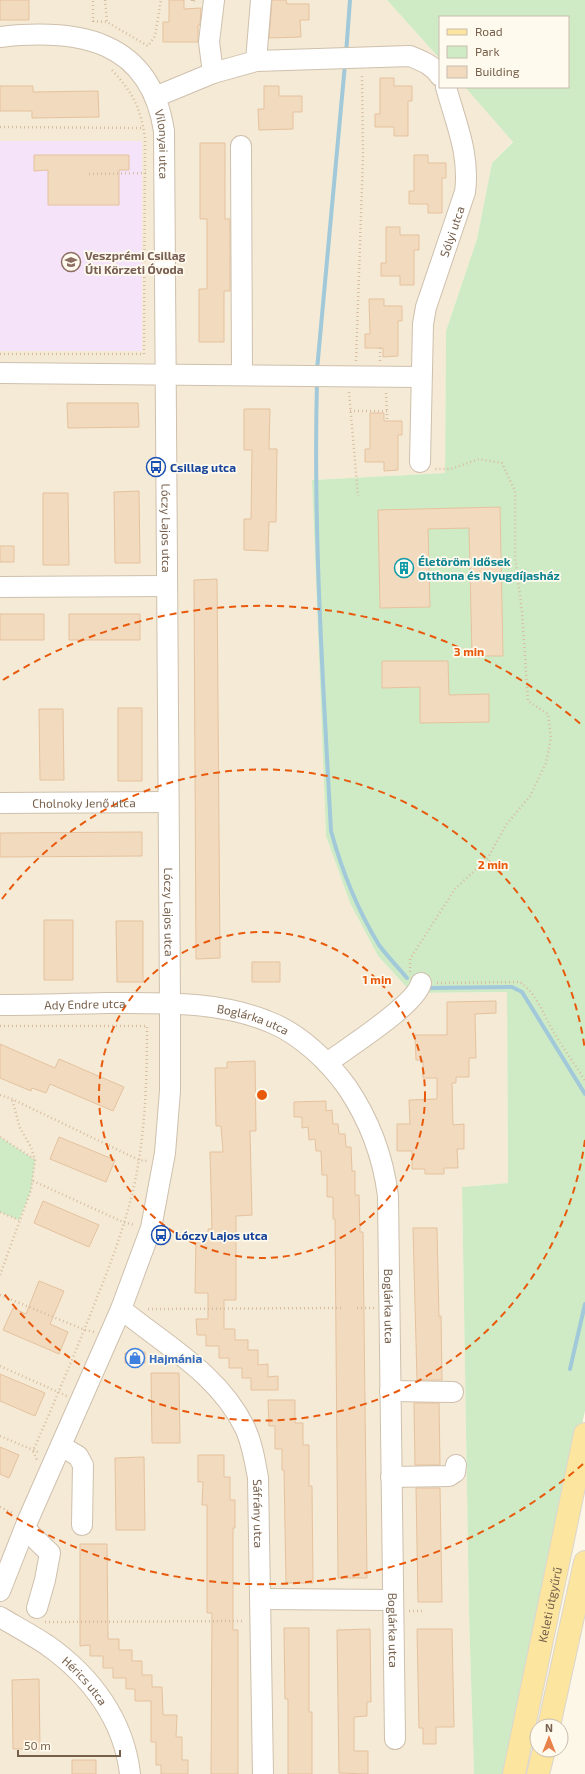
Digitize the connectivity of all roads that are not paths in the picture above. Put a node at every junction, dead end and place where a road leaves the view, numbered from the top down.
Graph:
1 (214, 0) edge
2 (261, 0) edge
3 (0, 37) edge
4 (256, 61) junction
5 (213, 73) junction
6 (439, 74) edge
7 (446, 88) edge
8 (155, 97) junction
9 (242, 146) dead end
10 (0, 373) edge
11 (165, 373) junction
12 (242, 375) junction
13 (420, 377) junction
14 (420, 462) dead end
15 (166, 586) junction
16 (0, 587) edge
17 (168, 802) junction
18 (0, 803) edge
19 (417, 990) road end
20 (170, 1003) junction
21 (0, 1005) edge
22 (327, 1063) junction
23 (121, 1309) junction
24 (390, 1391) junction
25 (453, 1392) dead end
26 (585, 1434) edge
27 (51, 1456) junction
28 (456, 1465) dead end
29 (391, 1477) junction
30 (20, 1522) junction
31 (82, 1525) dead end
32 (585, 1562) edge
33 (0, 1591) edge
34 (261, 1599) junction
35 (392, 1600) junction
36 (40, 1615) road end
37 (0, 1617) edge
38 (551, 1718) edge
39 (395, 1739) dead end
40 (542, 1758) edge
41 (130, 1774) edge
42 (263, 1774) edge
43 (514, 1774) edge
44 (538, 1774) edge

1 - 5 street
2 - 4 street
3 - 8 street, Vilonyai utca
4 - 5 street
4 - 6 street
5 - 8 street
7 - 13 street, Sólyi utca
8 - 11 street, Vilonyai utca
9 - 12 street
10 - 11 street
11 - 12 street
11 - 15 street, Lóczy Lajos utca
12 - 13 street
13 - 14 street, Sólyi utca
15 - 16 street, Lóczy Lajos utca
15 - 17 street, Lóczy Lajos utca
17 - 18 street, Cholnoky Jenő utca
17 - 20 street, Lóczy Lajos utca
19 - 22 street
20 - 21 street, Ady Endre utca
20 - 22 street, Boglárka utca
20 - 23 street, Lóczy Lajos utca
22 - 24 street, Boglárka utca
23 - 27 street, Lóczy Lajos utca
23 - 34 street, Sáfrány utca
24 - 25 street
24 - 29 street, Boglárka utca
26 - 43 main road, Keleti útgyűrű
27 - 30 street, Lóczy Lajos utca
27 - 31 street
28 - 29 street
29 - 35 street, Boglárka utca
30 - 33 street, Lóczy Lajos utca
30 - 36 street
32 - 38 main road
34 - 35 street
34 - 42 street, Sáfrány utca
35 - 39 street, Boglárka utca
37 - 41 street, Hérics utca
40 - 44 main road

